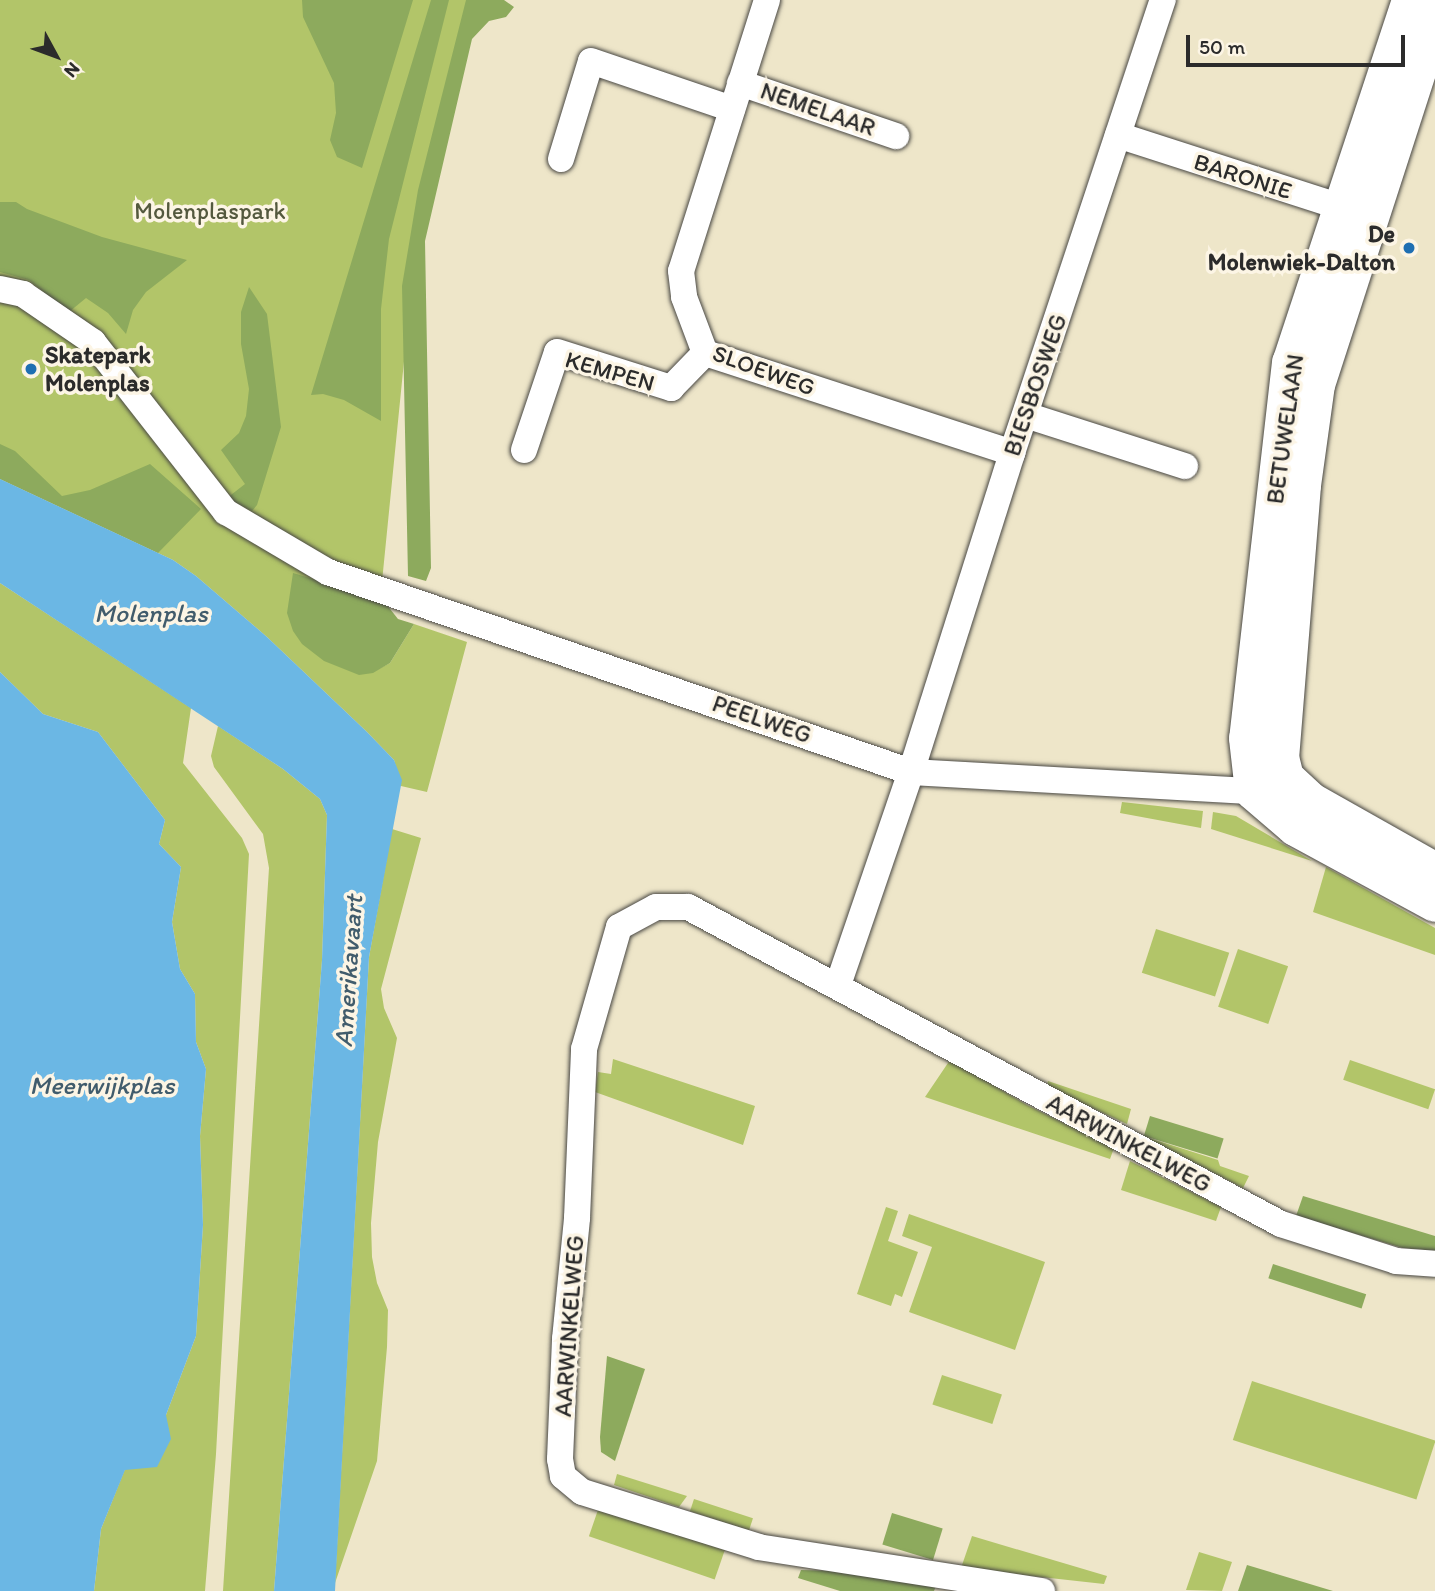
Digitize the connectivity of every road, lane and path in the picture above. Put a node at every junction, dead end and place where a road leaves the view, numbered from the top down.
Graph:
1 (766, 0) edge
2 (1163, 0) edge
3 (1410, 0) edge
4 (1435, 16) edge
5 (740, 83) junction
6 (732, 109) junction
7 (1118, 135) junction
8 (896, 136) dead end
9 (561, 159) dead end
10 (1354, 211) junction
11 (0, 289) edge
12 (705, 353) junction
13 (1026, 415) junction
14 (524, 450) dead end
15 (1012, 453) junction
16 (1185, 466) dead end
17 (911, 772) junction
18 (1269, 784) junction
19 (1435, 872) edge
20 (1435, 903) edge
21 (838, 985) junction
22 (1435, 1264) edge
23 (1042, 1591) edge

1 - 5 street, SLOEWEG
2 - 7 street, BIESBOSWEG
3 - 10 street, BETUWELAAN
4 - 10 street, BETUWELAAN
5 - 6 street, SLOEWEG
5 - 8 street, NEMELAAR
6 - 9 street
6 - 12 street, SLOEWEG
7 - 10 street, BARONIE
7 - 13 street, BIESBOSWEG
10 - 18 street, BETUWELAAN
11 - 17 street, PEELWEG
12 - 14 street, KEMPEN
12 - 15 street, SLOEWEG
13 - 15 street, BIESBOSWEG
13 - 16 street
15 - 17 street, BIESBOSWEG
17 - 18 street, PEELWEG
17 - 21 street
18 - 19 street
18 - 20 street
21 - 22 street, AARWINKELWEG
21 - 23 street, AARWINKELWEG

